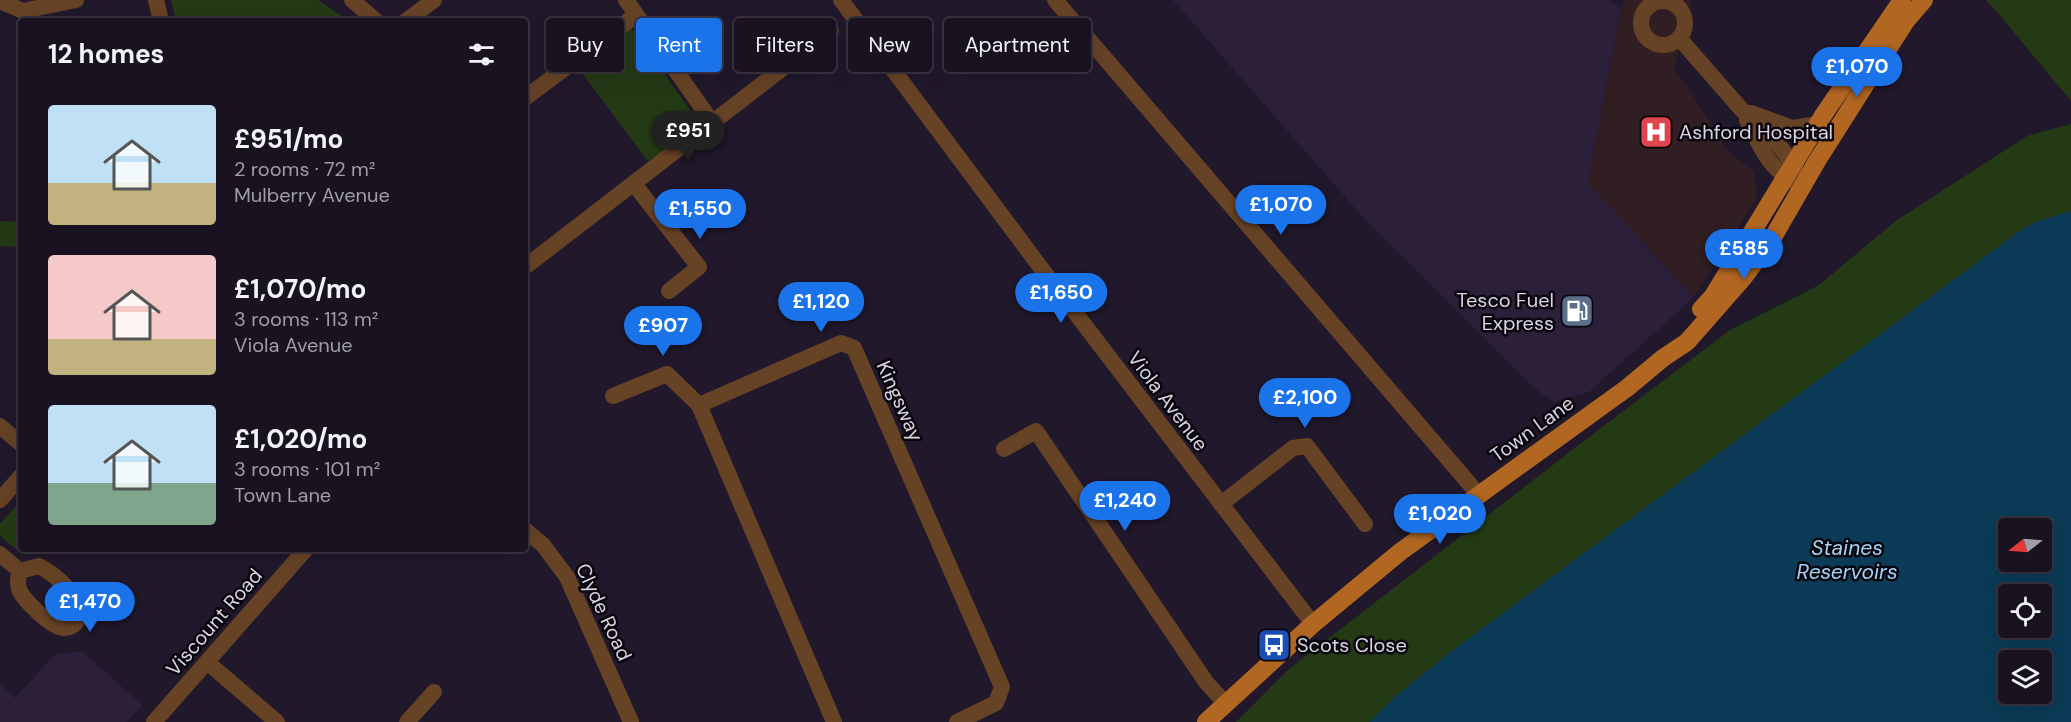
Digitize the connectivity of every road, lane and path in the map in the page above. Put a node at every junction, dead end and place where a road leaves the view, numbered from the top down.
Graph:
1 (76, 0) edge
2 (156, 0) edge
3 (352, 0) edge
4 (434, 0) edge
5 (626, 0) edge
6 (841, 0) edge
7 (1055, 0) edge
8 (1902, 0) edge
9 (1924, 0) edge
10 (0, 1) edge
11 (636, 15) junction
12 (160, 18) edge
13 (373, 18) edge
14 (410, 18) edge
15 (1679, 38) dead end
16 (777, 72) edge
17 (528, 96) edge
18 (1742, 110) junction
19 (712, 122) junction
20 (1819, 124) junction
21 (1794, 176) junction
22 (634, 184) junction
23 (528, 265) edge
24 (669, 291) dead end
25 (613, 396) dead end
26 (699, 405) junction
27 (0, 426) edge
28 (18, 441) edge
29 (1004, 448) dead end
30 (18, 479) edge
31 (1479, 495) junction
32 (0, 500) edge
33 (1221, 504) junction
34 (1365, 524) dead end
35 (528, 532) edge
36 (303, 552) edge
37 (0, 554) edge
38 (20, 571) dead end
39 (1313, 624) junction
40 (207, 662) junction
41 (434, 692) dead end
42 (1225, 703) junction
43 (154, 722) edge
44 (277, 722) edge
45 (407, 722) edge
46 (631, 722) edge
47 (834, 722) edge
48 (957, 722) edge
49 (1206, 722) edge

1 - 10 street
2 - 12 street
3 - 13 street
4 - 14 street
5 - 11 street
6 - 33 street, Viola Avenue
7 - 31 street
8 - 20 main road, Town Lane
9 - 21 main road, Town Lane
11 - 17 street
11 - 19 street
15 - 18 street
16 - 19 street
18 - 20 street
18 - 21 street
19 - 22 street
20 - 21 main road, Town Lane
21 - 31 main road, Town Lane
22 - 23 street
22 - 24 street
25 - 26 street
26 - 47 street
26 - 48 street, Kingsway
27 - 28 street
29 - 42 street
30 - 32 street
31 - 39 main road, Town Lane
33 - 34 street
33 - 39 street, Viola Avenue
35 - 46 street, Clyde Road
36 - 40 street, Viscount Road
37 - 38 street
39 - 42 main road, Town Lane
40 - 43 street, Viscount Road
40 - 44 street
41 - 45 street
42 - 49 main road, Town Lane

